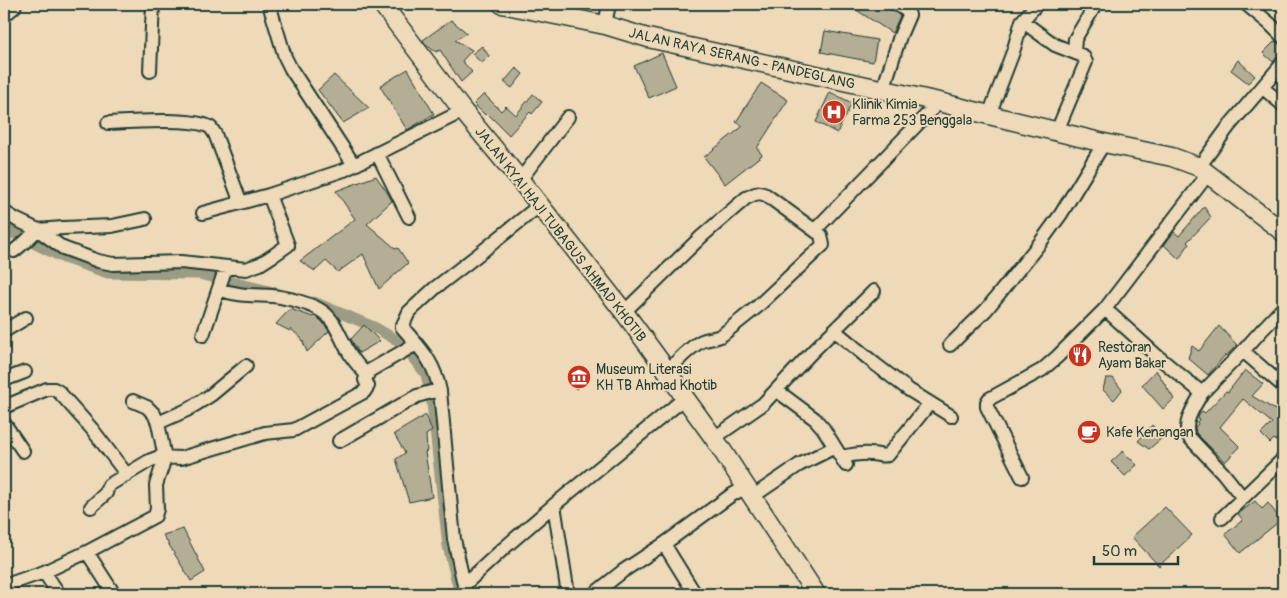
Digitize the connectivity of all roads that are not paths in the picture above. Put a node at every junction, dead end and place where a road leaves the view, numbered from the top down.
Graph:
1 (10, 4) edge
2 (153, 4) edge
3 (269, 4) edge
4 (382, 4) edge
5 (502, 4) edge
6 (609, 4) edge
7 (896, 4) edge
8 (1037, 4) edge
9 (1096, 4) edge
10 (1246, 4) edge
11 (4, 9) edge
12 (1022, 21) junction
13 (605, 25) junction
14 (1283, 37) edge
15 (1074, 52) junction
16 (1283, 63) edge
17 (150, 71) dead end
18 (1263, 88) junction
19 (882, 90) junction
20 (939, 102) junction
21 (1283, 105) edge
22 (463, 111) junction
23 (989, 115) junction
24 (568, 117) dead end
25 (108, 123) dead end
26 (1057, 131) junction
27 (1104, 142) junction
28 (377, 153) junction
29 (354, 165) junction
30 (1204, 170) junction
31 (520, 180) junction
32 (269, 195) junction
33 (241, 203) junction
34 (540, 205) junction
35 (4, 212) edge
36 (203, 213) dead end
37 (409, 217) dead end
38 (145, 219) dead end
39 (37, 230) junction
40 (815, 230) junction
41 (1283, 232) edge
42 (14, 251) dead end
43 (225, 268) junction
44 (219, 286) junction
45 (874, 290) dead end
46 (1283, 308) edge
47 (1105, 309) junction
48 (624, 312) junction
49 (26, 318) dead end
50 (834, 330) junction
51 (4, 331) edge
52 (203, 335) dead end
53 (950, 346) dead end
54 (413, 347) junction
55 (1244, 351) junction
56 (246, 366) dead end
57 (667, 371) junction
58 (25, 372) dead end
59 (367, 375) junction
60 (4, 380) edge
61 (1283, 386) edge
62 (776, 390) junction
63 (435, 391) junction
64 (1202, 393) junction
65 (685, 398) junction
66 (134, 401) dead end
67 (930, 403) junction
68 (4, 407) edge
69 (951, 416) dead end
70 (4, 423) edge
71 (158, 423) junction
72 (714, 438) junction
73 (339, 440) dead end
74 (23, 451) dead end
75 (841, 456) junction
76 (165, 458) junction
77 (1281, 461) dead end
78 (127, 475) junction
79 (1022, 477) dead end
80 (749, 492) junction
81 (1243, 498) junction
82 (554, 505) junction
83 (91, 507) dead end
84 (1222, 518) dead end
85 (664, 544) junction
86 (87, 552) junction
87 (44, 572) junction
88 (4, 587) edge
89 (465, 590) edge
90 (59, 594) edge
91 (114, 594) edge
92 (568, 594) edge
93 (594, 594) edge
94 (695, 594) edge
95 (816, 594) edge

1 - 11 highway
2 - 17 street
3 - 29 street
4 - 22 main road, JALAN KYAI HAJI TUBAGUS AHMAD KHOTIB
5 - 13 main road, JALAN RAYA SERANG - PANDEGLANG
6 - 13 street
7 - 19 street
8 - 12 street
9 - 15 street
10 - 14 street
12 - 15 street
12 - 23 street
13 - 19 main road, JALAN RAYA SERANG - PANDEGLANG
15 - 26 street
16 - 18 street
18 - 21 street
18 - 30 street
19 - 20 main road, JALAN RAYA SERANG - PANDEGLANG
20 - 23 main road, JALAN RAYA SERANG - PANDEGLANG
20 - 40 street
22 - 28 street
22 - 31 main road, JALAN KYAI HAJI TUBAGUS AHMAD KHOTIB
23 - 26 main road, JALAN RAYA SERANG - PANDEGLANG
24 - 31 street
25 - 33 street
26 - 27 main road, JALAN RAYA SERANG - PANDEGLANG
27 - 30 main road, JALAN RAYA SERANG - PANDEGLANG
27 - 53 street
28 - 29 street
28 - 37 street
29 - 32 street
30 - 41 main road, JALAN RAYA SERANG - PANDEGLANG
30 - 47 street
31 - 34 main road, JALAN KYAI HAJI TUBAGUS AHMAD KHOTIB
32 - 33 street
32 - 43 street
33 - 36 street
34 - 48 main road, JALAN KYAI HAJI TUBAGUS AHMAD KHOTIB
34 - 54 street
35 - 39 street
38 - 39 street
39 - 42 street
39 - 43 street
40 - 48 street
40 - 57 street
43 - 44 street
44 - 52 street
44 - 59 street
45 - 50 street
46 - 55 street
47 - 64 street
47 - 79 street
48 - 57 main road, JALAN KYAI HAJI TUBAGUS AHMAD KHOTIB
49 - 51 street
50 - 62 street
50 - 67 street
54 - 59 street
54 - 63 street
55 - 61 street
55 - 64 street
56 - 71 street
57 - 65 main road, JALAN KYAI HAJI TUBAGUS AHMAD KHOTIB
58 - 60 street
59 - 76 street
62 - 72 street
62 - 75 street
63 - 73 street
63 - 89 street
64 - 81 street
65 - 72 main road, JALAN KYAI HAJI TUBAGUS AHMAD KHOTIB
65 - 82 street
66 - 71 street
67 - 69 street
67 - 75 street
68 - 78 street
70 - 74 street
71 - 76 street
72 - 80 main road, JALAN KYAI HAJI TUBAGUS AHMAD KHOTIB
75 - 80 street
76 - 78 street
76 - 86 street
77 - 81 street
78 - 83 street
80 - 85 street
80 - 95 main road, JALAN KYAI HAJI TUBAGUS AHMAD KHOTIB
81 - 84 street
82 - 89 street
82 - 92 street
85 - 93 street
85 - 94 street
86 - 87 street
86 - 91 street
87 - 88 street
87 - 90 street

